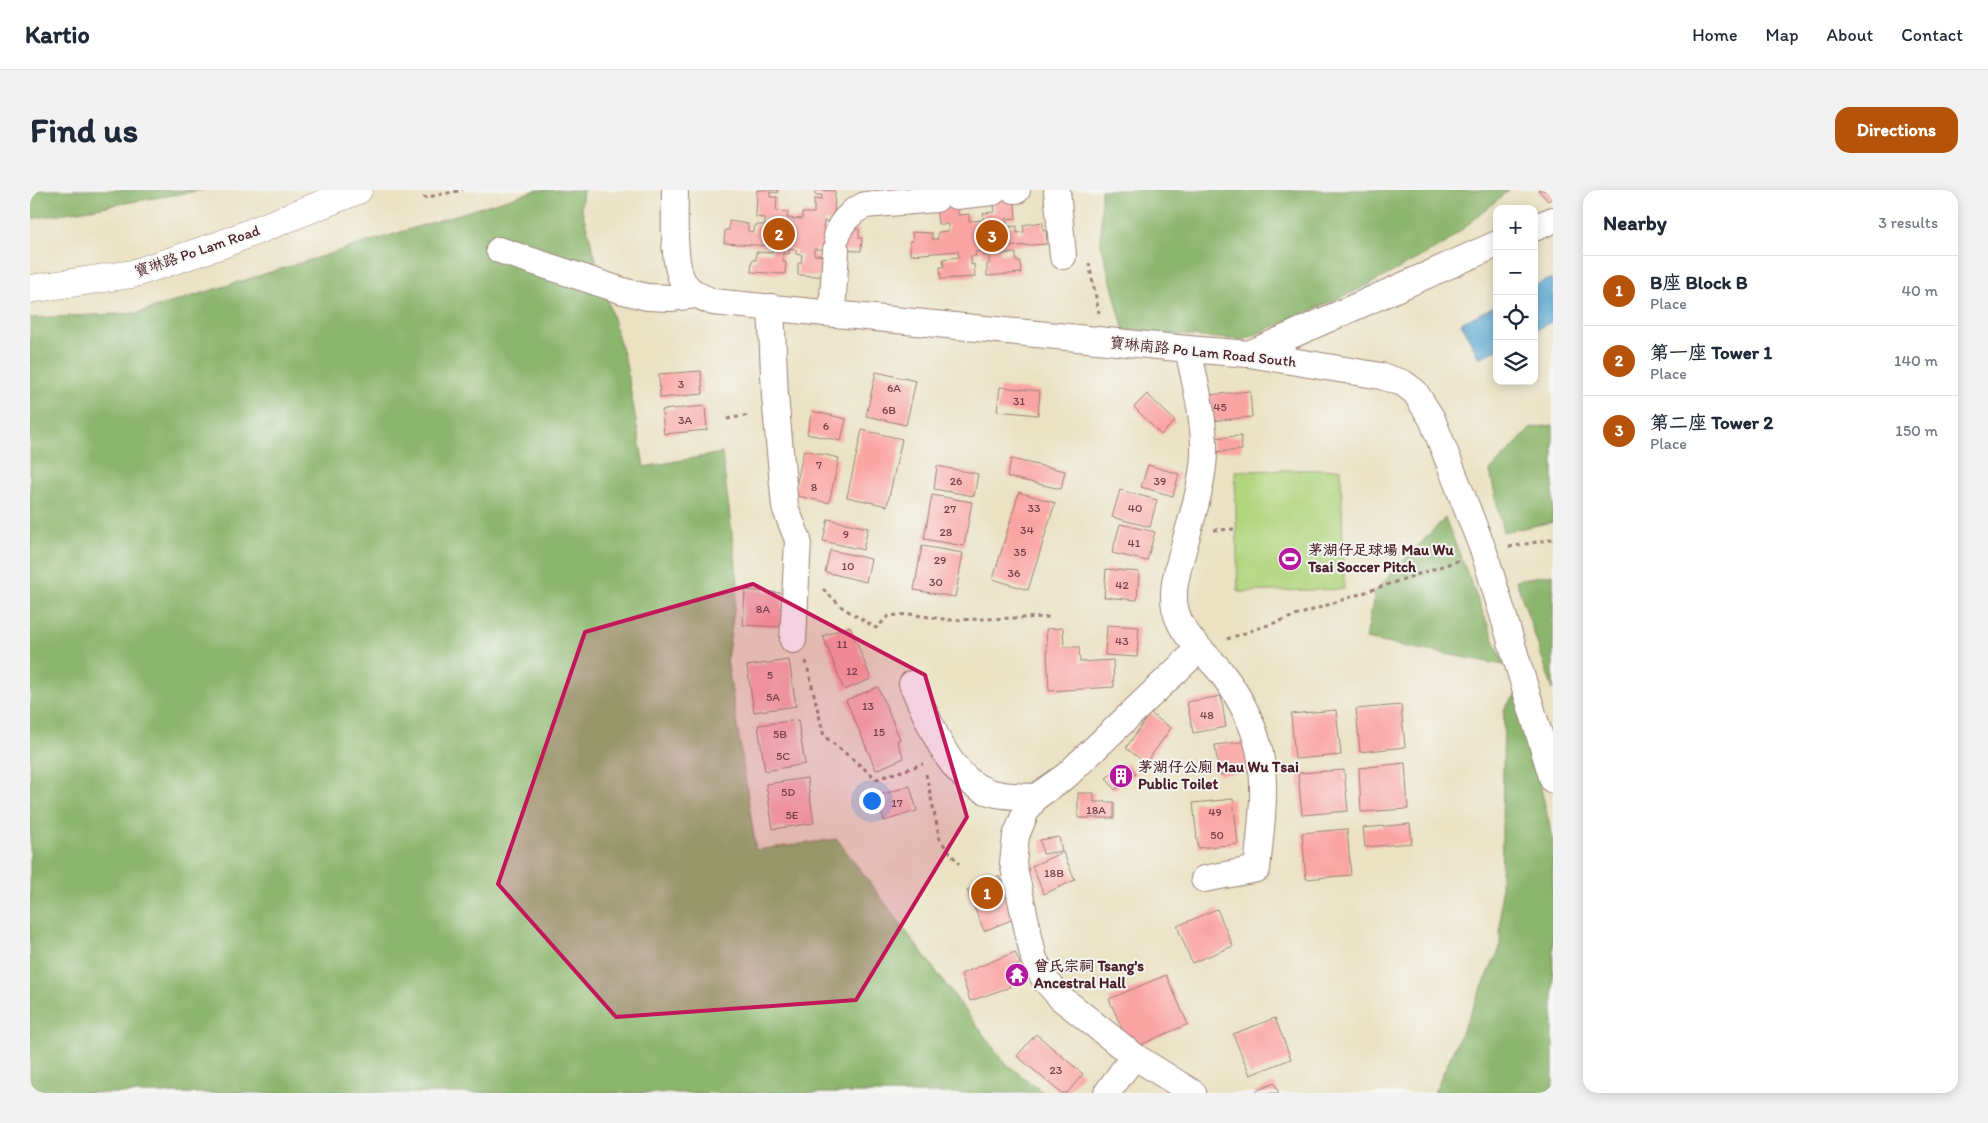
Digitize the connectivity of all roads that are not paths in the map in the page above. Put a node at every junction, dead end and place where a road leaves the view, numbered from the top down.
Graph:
1 (358, 190) edge
2 (675, 190) edge
3 (1057, 190) edge
4 (1008, 191) edge
5 (1553, 220) edge
6 (1538, 226) edge
7 (1493, 246) edge
8 (499, 250) dead end
9 (1075, 256) road end
10 (30, 289) edge
11 (696, 295) junction
12 (771, 307) junction
13 (832, 313) junction
14 (1188, 349) junction
15 (1249, 354) junction
16 (798, 540) junction
17 (822, 589) road end
18 (793, 640) road end
19 (1199, 649) junction
20 (912, 684) dead end
21 (1553, 780) edge
22 (1036, 797) junction
23 (1204, 880) dead end
24 (1134, 1056) junction
25 (1107, 1093) edge
26 (1193, 1093) edge

1 - 10 main road, 寶琳路 Po Lam Road
2 - 11 street
3 - 9 street
4 - 13 street
5 - 6 street
7 - 15 street
8 - 11 street, 寶琳南路 Po Lam Road South
11 - 12 street, 寶琳南路 Po Lam Road South
12 - 13 street, 寶琳南路 Po Lam Road South
12 - 16 street
13 - 14 street, 寶琳南路 Po Lam Road South
14 - 15 street, 寶琳南路 Po Lam Road South
14 - 19 street
15 - 21 street, 寶琳南路 Po Lam Road South
16 - 17 street
16 - 18 street
19 - 22 street
19 - 23 street
20 - 22 street
22 - 24 street
24 - 25 street
24 - 26 street

